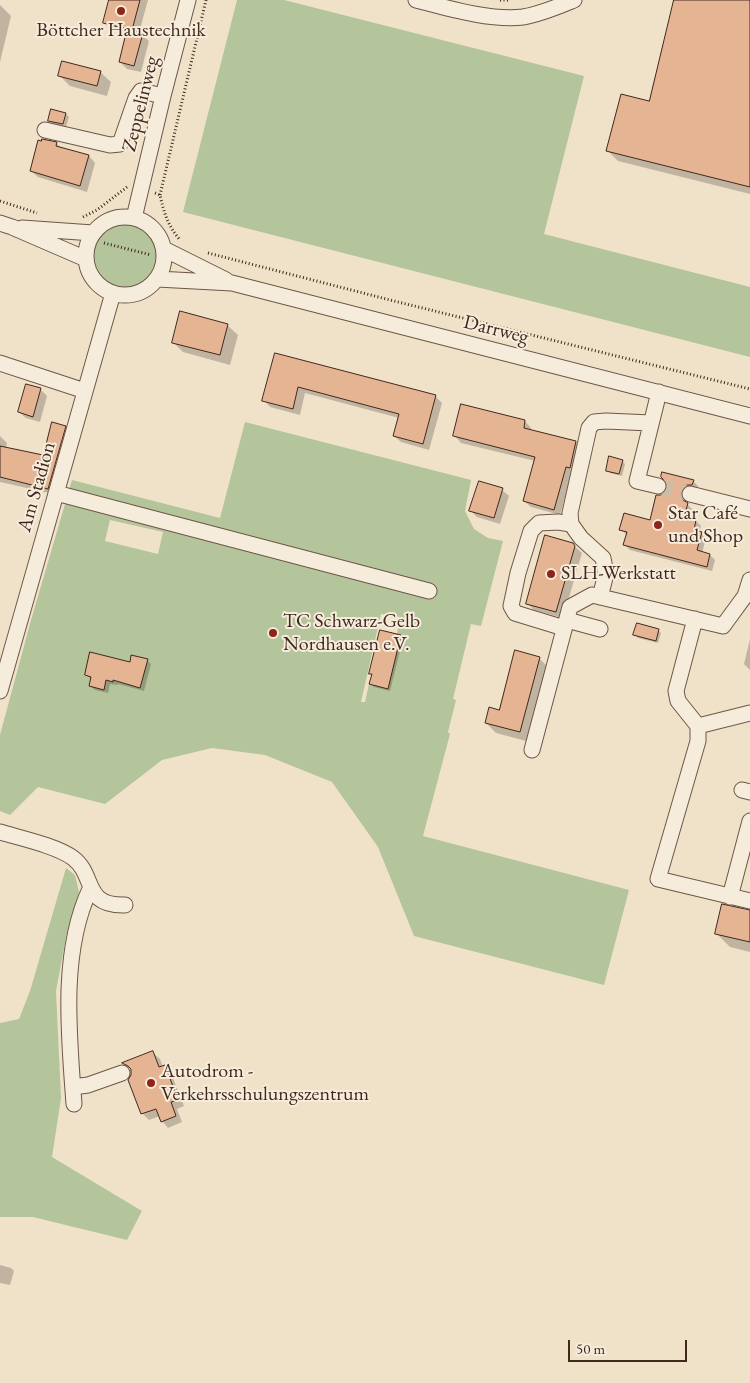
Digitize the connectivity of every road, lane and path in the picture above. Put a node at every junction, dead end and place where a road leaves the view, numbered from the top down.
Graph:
1 (188, 0) edge
2 (206, 0) edge
3 (416, 0) edge
4 (500, 0) edge
5 (508, 0) edge
6 (574, 0) edge
7 (163, 96) junction
8 (45, 130) dead end
9 (140, 190) junction
10 (160, 195) junction
11 (0, 201) edge
12 (43, 215) dead end
13 (79, 218) dead end
14 (134, 218) junction
15 (6, 225) edge
16 (91, 236) junction
17 (185, 245) dead end
18 (207, 252) dead end
19 (164, 254) junction
20 (86, 259) junction
21 (157, 279) junction
22 (232, 283) junction
23 (113, 293) junction
24 (0, 363) edge
25 (750, 390) edge
26 (85, 391) junction
27 (658, 392) junction
28 (750, 416) edge
29 (651, 423) junction
30 (658, 486) tunnel mouth
31 (56, 493) junction
32 (690, 494) tunnel mouth
33 (750, 509) edge
34 (571, 524) junction
35 (750, 580) edge
36 (429, 591) dead end
37 (600, 597) junction
38 (748, 597) edge
39 (695, 619) junction
40 (565, 624) junction
41 (600, 628) dead end
42 (5, 653) edge
43 (0, 691) edge
44 (750, 713) edge
45 (698, 726) junction
46 (532, 750) dead end
47 (750, 821) edge
48 (0, 832) edge
49 (90, 889) junction
50 (730, 896) junction
51 (750, 901) edge
52 (125, 905) dead end
53 (122, 1073) dead end
54 (73, 1087) junction
55 (74, 1104) dead end

1 - 7 street, Zeppelinweg
2 - 10 path
3 - 6 street
4 - 5 path
7 - 8 street
7 - 9 street, Zeppelinweg
9 - 10 path
9 - 13 path
9 - 14 street, Zeppelinweg
10 - 17 path
11 - 12 path
14 - 16 street
14 - 19 street
15 - 16 street
15 - 20 street
16 - 19 path
16 - 20 street
18 - 25 path
19 - 21 street
19 - 22 street, Darrweg
20 - 23 street
21 - 22 street, Darrweg
21 - 23 street
22 - 27 street, Darrweg
23 - 26 street, Am Stadion
24 - 26 street
26 - 31 street, Am Stadion
27 - 28 street, Darrweg
27 - 29 street
29 - 30 street
29 - 34 street
31 - 36 street
31 - 42 street, Am Stadion
32 - 33 street
34 - 37 street
34 - 40 street
35 - 38 street
37 - 39 street
37 - 40 street
38 - 39 street
39 - 45 street
40 - 41 street
40 - 46 street
42 - 43 street, Am Stadion
44 - 45 street
45 - 50 street
47 - 50 street
48 - 49 street
49 - 52 street
49 - 54 street
50 - 51 street
53 - 54 street
54 - 55 street

